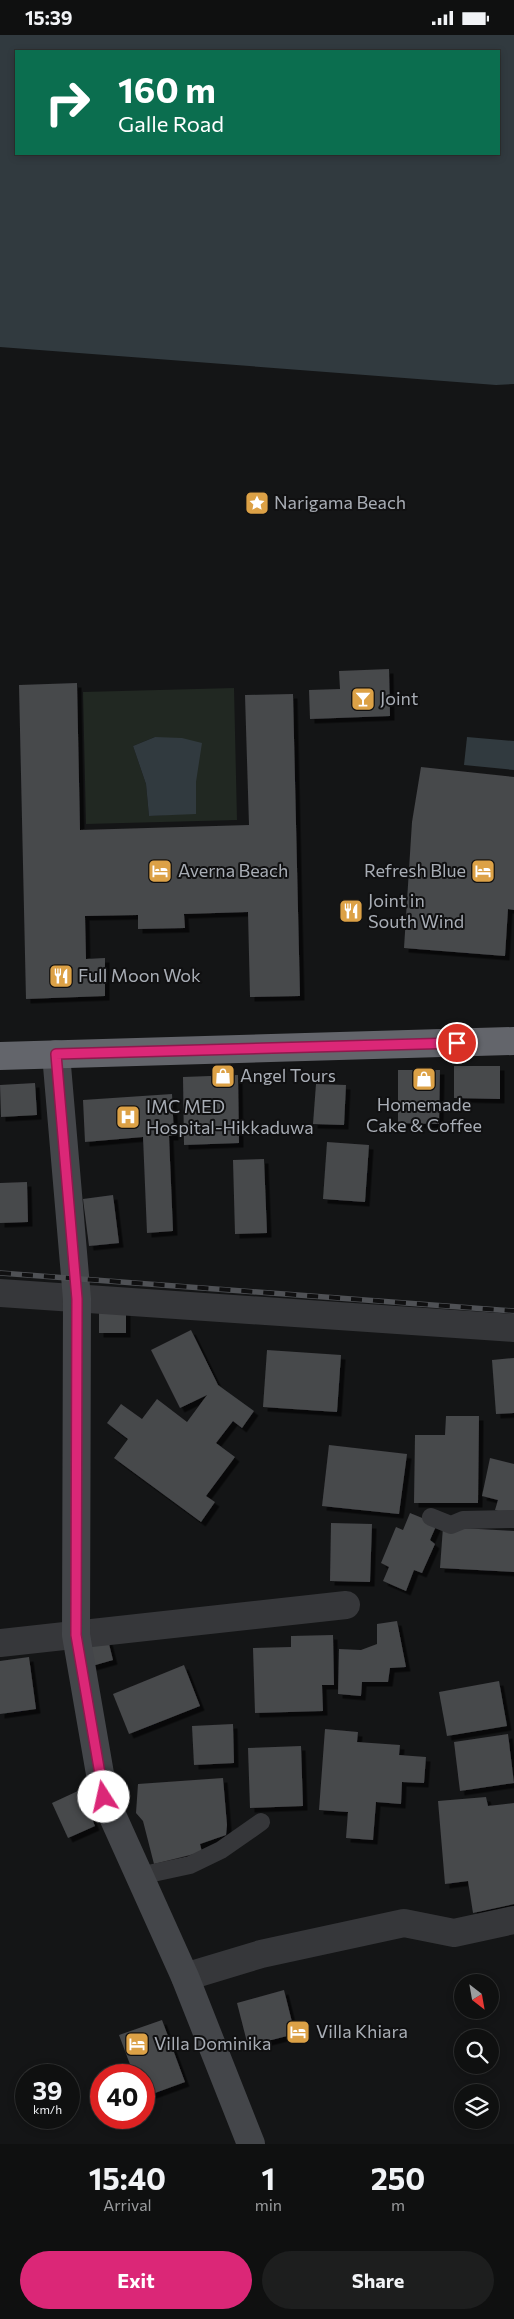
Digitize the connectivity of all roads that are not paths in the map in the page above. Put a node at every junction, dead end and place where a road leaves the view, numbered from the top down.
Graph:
1 (514, 1041) edge
2 (56, 1054) junction
3 (0, 1056) edge
4 (0, 1293) edge
5 (77, 1299) junction
6 (514, 1328) edge
7 (431, 1517) dead end
8 (514, 1519) edge
9 (346, 1605) dead end
10 (76, 1635) junction
11 (0, 1643) edge
12 (261, 1822) dead end
13 (139, 1876) junction
14 (514, 1921) edge
15 (184, 1977) junction
16 (250, 2144) edge

1 - 2 highway
2 - 3 highway
2 - 5 street
4 - 5 street
5 - 6 street
5 - 10 street
7 - 8 lane
9 - 10 street
10 - 11 street
10 - 13 street
12 - 13 lane
13 - 15 street
14 - 15 street
15 - 16 street

